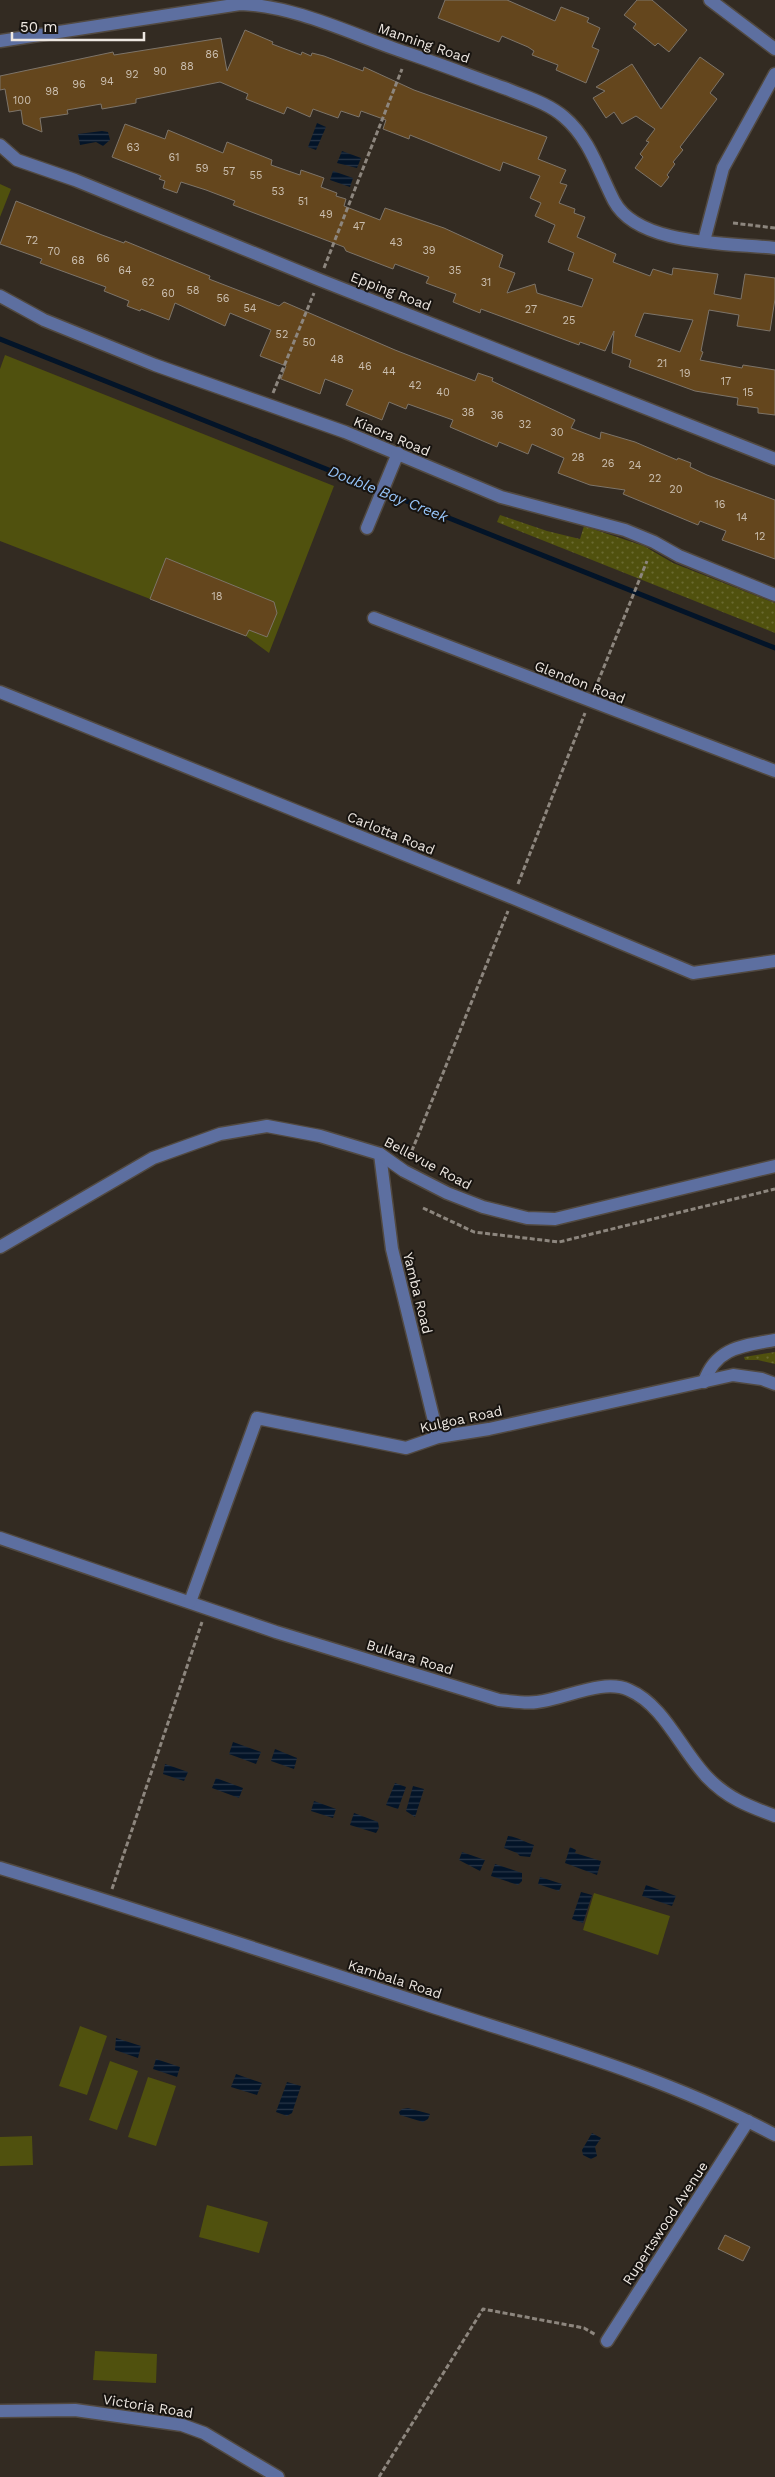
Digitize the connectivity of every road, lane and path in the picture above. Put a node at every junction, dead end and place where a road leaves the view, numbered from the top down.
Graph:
1 (710, 0) edge
2 (0, 41) edge
3 (775, 49) edge
4 (402, 68) dead end
5 (775, 74) edge
6 (0, 145) edge
7 (734, 223) dead end
8 (775, 228) edge
9 (704, 241) junction
10 (775, 248) edge
11 (320, 280) junction
12 (0, 296) edge
13 (268, 404) junction
14 (398, 454) junction
15 (775, 459) edge
16 (368, 528) dead end
17 (647, 562) dead end
18 (775, 595) edge
19 (374, 618) dead end
20 (0, 692) edge
21 (590, 702) junction
22 (775, 771) edge
23 (525, 867) dead end
24 (500, 930) dead end
25 (775, 961) edge
26 (380, 1154) junction
27 (775, 1166) edge
28 (404, 1171) junction
29 (0, 1247) edge
30 (775, 1340) edge
31 (704, 1382) junction
32 (775, 1384) edge
33 (438, 1436) junction
34 (0, 1538) edge
35 (190, 1602) junction
36 (202, 1622) dead end
37 (775, 1816) edge
38 (0, 1868) edge
39 (114, 1881) dead end
40 (748, 2121) junction
41 (775, 2135) edge
42 (584, 2328) dead end
43 (607, 2341) dead end
44 (0, 2411) edge
45 (278, 2477) edge
46 (379, 2477) edge

1 - 3 street
2 - 9 street, Manning Road
4 - 11 path
5 - 9 street
6 - 11 street, Epping Road
7 - 8 path
9 - 10 street, Manning Road
11 - 13 path
11 - 15 street, Epping Road
12 - 13 street, Kiaora Road
13 - 14 street, Kiaora Road
14 - 16 street
14 - 18 street, Kiaora Road
17 - 21 path
19 - 21 street, Glendon Road
20 - 25 street, Carlotta Road
21 - 22 street, Glendon Road
21 - 23 path
24 - 28 path
26 - 28 street, Bellevue Road
26 - 29 street, Bellevue Road
26 - 33 street, Yamba Road
27 - 28 street, Bellevue Road
30 - 31 street
31 - 32 street, Kulgoa Road
31 - 33 street, Kulgoa Road
33 - 35 street, Kulgoa Road
34 - 35 street, Bulkara Road
35 - 37 street, Bulkara Road
36 - 39 path
38 - 40 street, Kambala Road
40 - 41 street, Kambala Road
40 - 43 street, Rupertswood Avenue
42 - 46 path
44 - 45 street, Victoria Road

